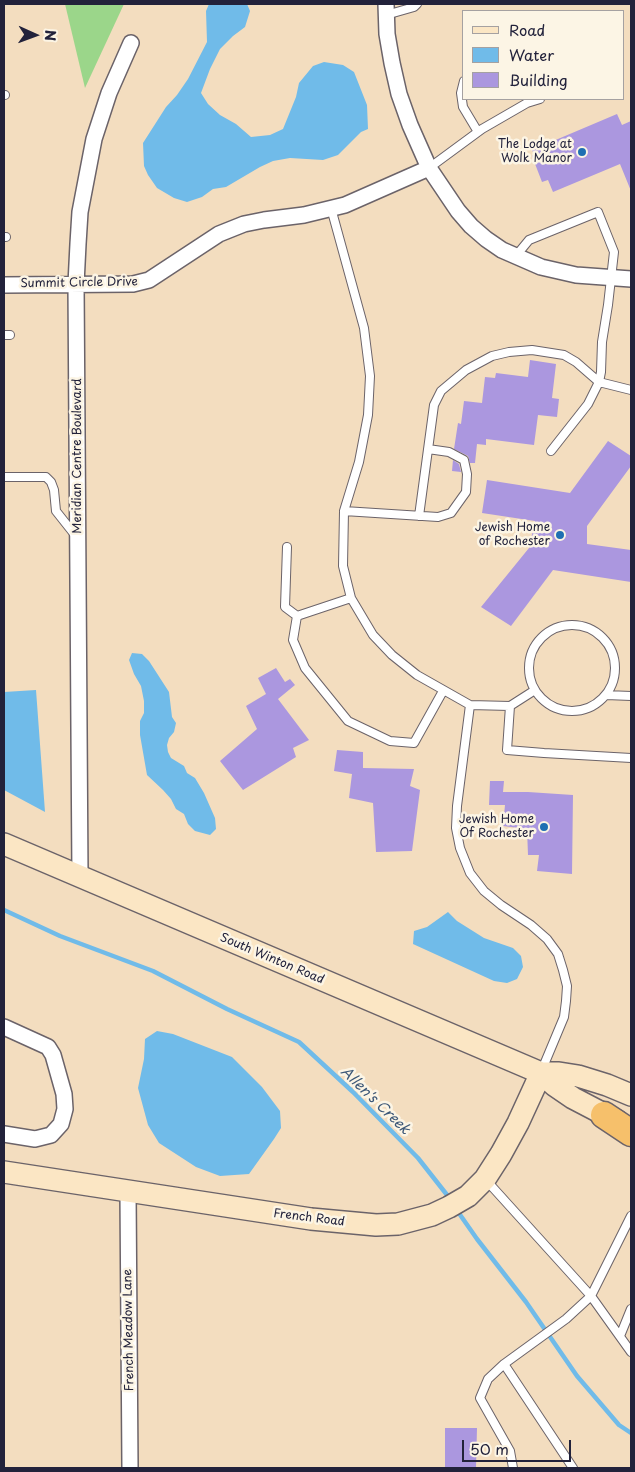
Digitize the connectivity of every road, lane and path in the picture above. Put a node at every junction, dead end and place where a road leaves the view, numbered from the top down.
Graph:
1 (417, 4) edge
2 (386, 9) edge
3 (131, 43) dead end
4 (462, 89) edge
5 (536, 100) edge
6 (478, 132) junction
7 (429, 168) junction
8 (331, 208) junction
9 (515, 257) junction
10 (610, 277) junction
11 (631, 279) edge
12 (76, 284) junction
13 (4, 285) edge
14 (599, 382) junction
15 (631, 390) edge
16 (428, 449) junction
17 (550, 452) dead end
18 (8, 477) edge
19 (344, 510) junction
20 (419, 516) junction
21 (78, 539) junction
22 (287, 548) dead end
23 (351, 598) junction
24 (297, 616) junction
25 (535, 690) junction
26 (443, 691) junction
27 (606, 695) junction
28 (631, 696) edge
29 (470, 705) junction
30 (510, 706) junction
31 (631, 758) edge
32 (4, 844) edge
33 (80, 877) junction
34 (4, 1027) edge
35 (541, 1073) junction
36 (631, 1095) edge
37 (604, 1115) junction
38 (631, 1127) edge
39 (631, 1133) edge
40 (4, 1134) edge
41 (4, 1172) edge
42 (481, 1183) junction
43 (128, 1192) junction
44 (631, 1216) edge
45 (591, 1296) junction
46 (631, 1309) edge
47 (620, 1336) junction
48 (631, 1352) edge
49 (504, 1364) junction
50 (130, 1468) edge
51 (513, 1468) edge
52 (573, 1468) edge

1 - 2 lane
2 - 7 street
3 - 12 street, Meridian Centre Boulevard
4 - 6 lane
5 - 6 lane
6 - 7 lane
7 - 8 street, Summit Circle Drive
7 - 9 street
8 - 12 street, Summit Circle Drive
8 - 19 lane
9 - 10 street
9 - 10 lane
10 - 11 street
10 - 14 lane
12 - 13 street, Summit Circle Drive
12 - 21 street, Meridian Centre Boulevard
14 - 15 lane
14 - 16 lane
14 - 17 lane
16 - 20 lane
16 - 20 lane
18 - 21 lane
19 - 20 lane
19 - 23 lane
21 - 33 street, Meridian Centre Boulevard
22 - 24 lane
23 - 24 lane
23 - 26 lane
24 - 26 lane
25 - 27 lane
25 - 27 lane
25 - 30 lane
26 - 29 lane
27 - 28 lane
29 - 30 lane
29 - 35 lane
30 - 31 lane
32 - 33 main road, South Winton Road
33 - 35 main road, South Winton Road
34 - 40 street
35 - 36 main road, South Winton Road
35 - 37 main road, South Winton Road
35 - 42 main road, French Road
37 - 38 main road, South Winton Road
37 - 39 highway
41 - 43 main road, French Road
42 - 43 main road, French Road
42 - 45 lane
43 - 50 street, French Meadow Lane
44 - 45 lane
45 - 47 lane
45 - 49 lane
46 - 47 lane
47 - 48 lane
49 - 51 lane
49 - 52 lane

